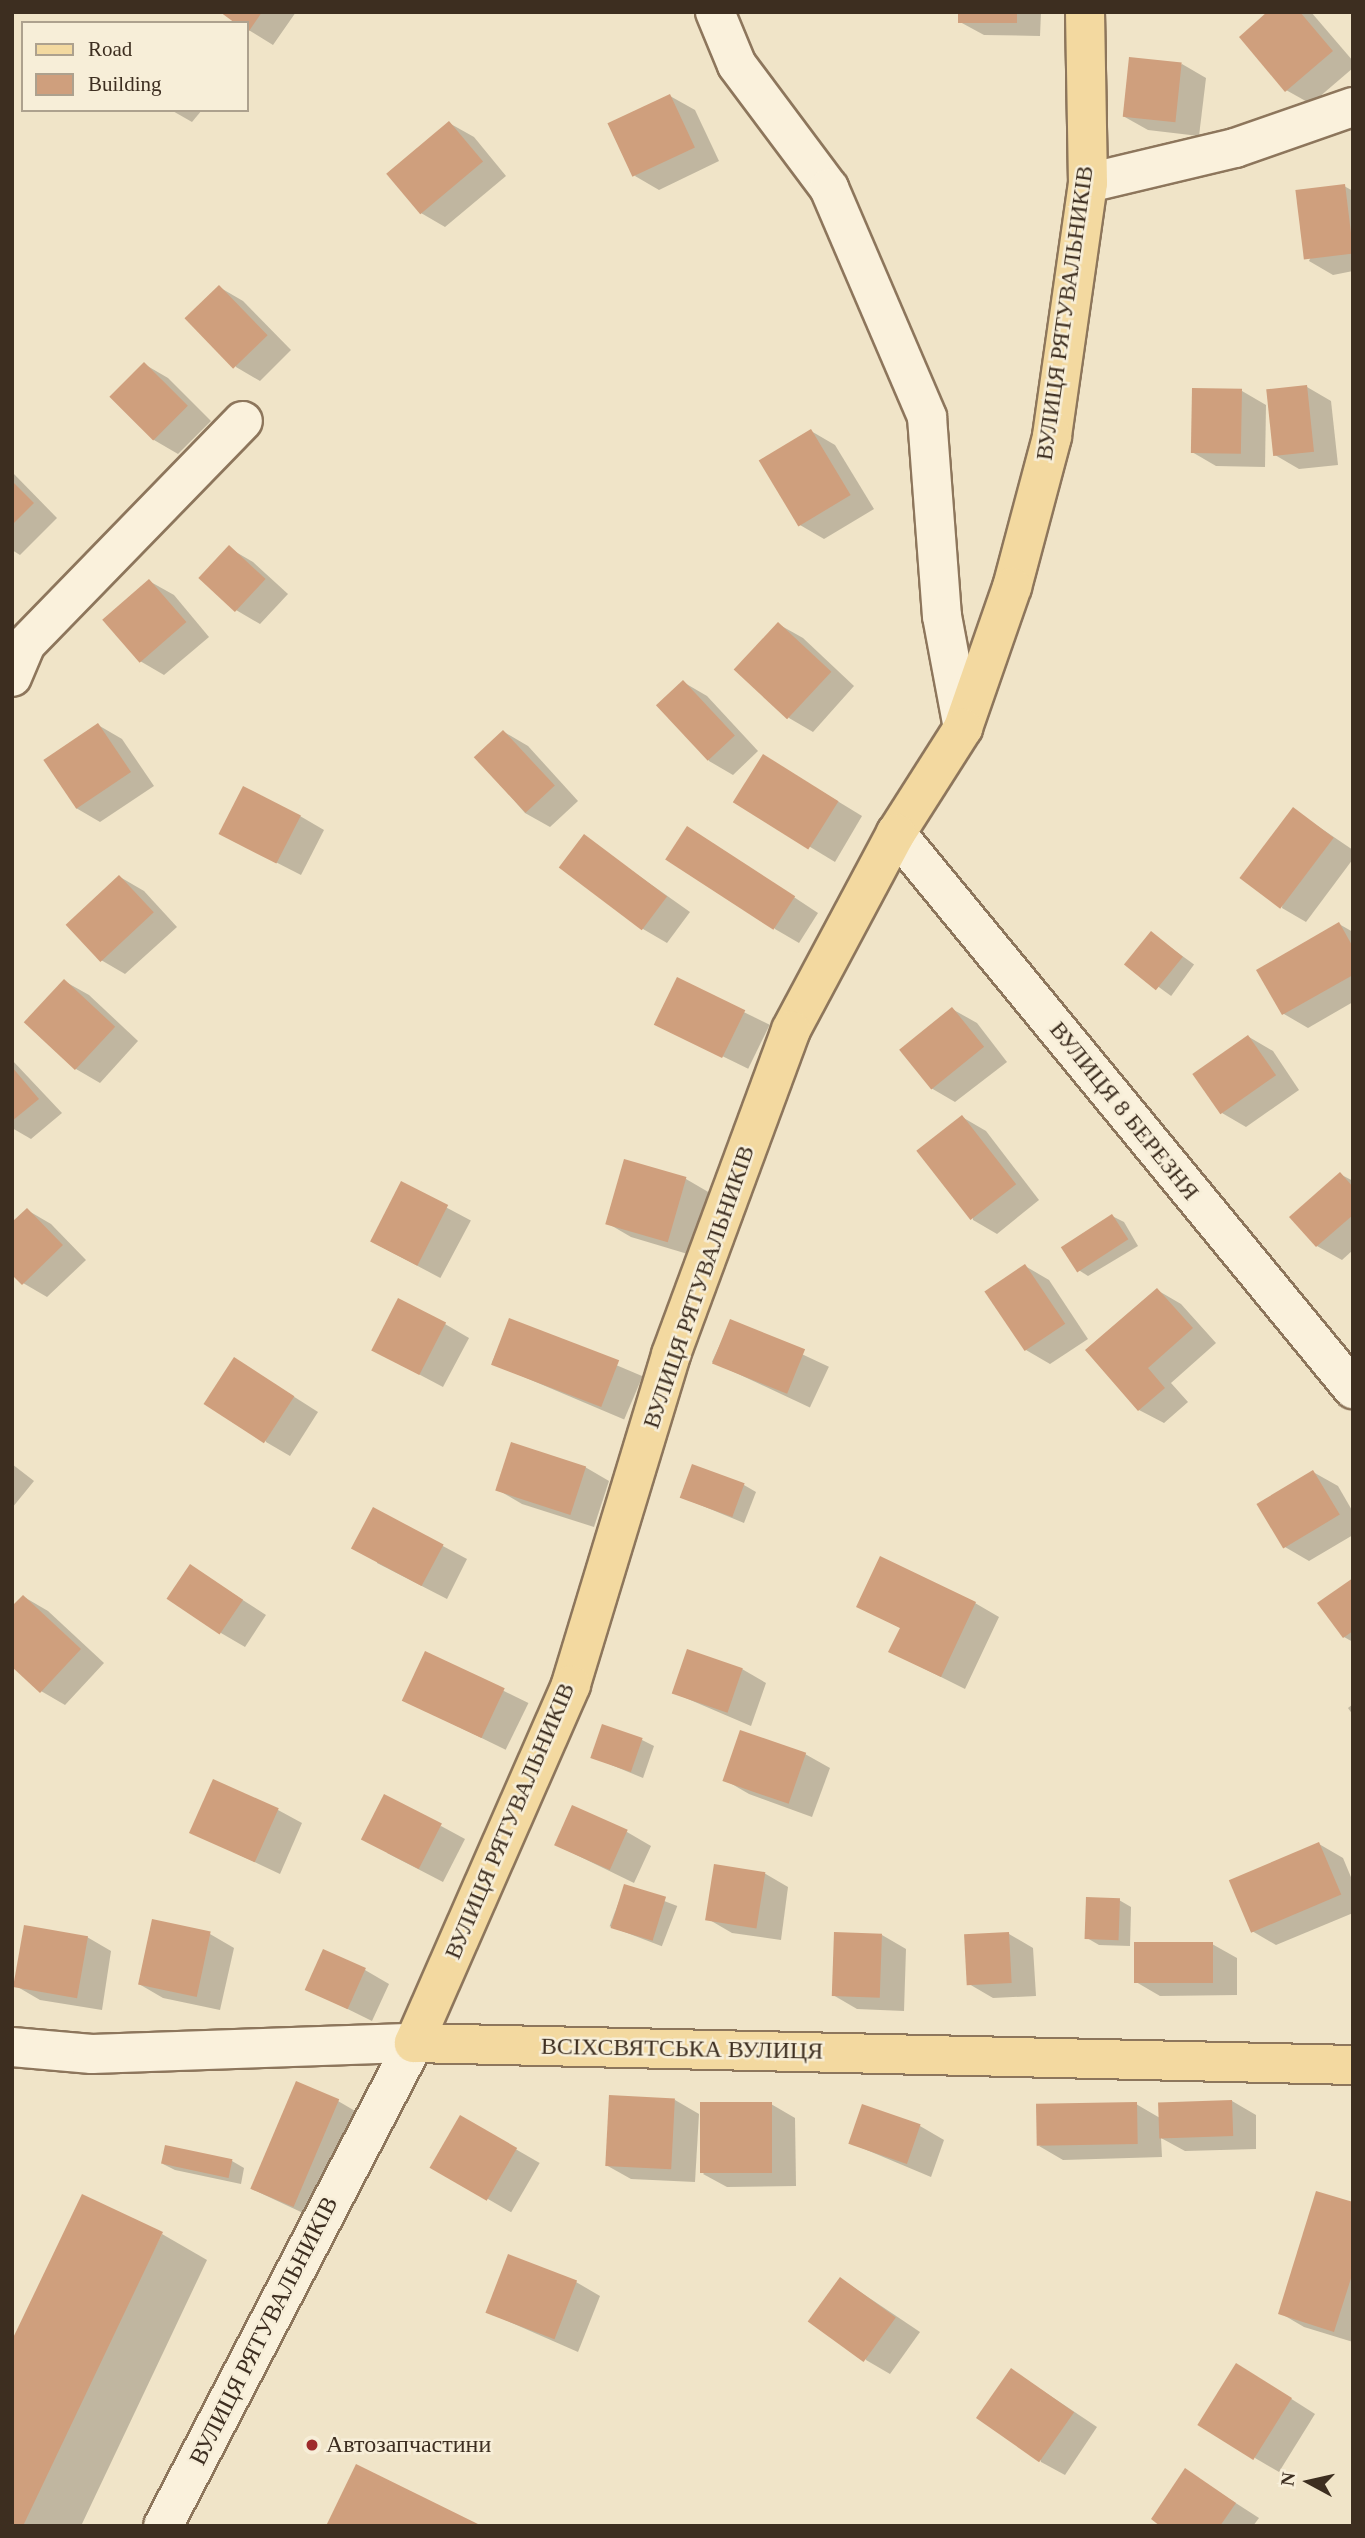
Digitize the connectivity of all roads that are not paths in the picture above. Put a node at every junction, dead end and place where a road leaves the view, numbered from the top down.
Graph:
1 (715, 12) edge
2 (1084, 12) edge
3 (1353, 107) edge
4 (1088, 183) junction
5 (243, 421) dead end
6 (12, 677) edge
7 (963, 728) junction
8 (895, 833) junction
9 (1353, 1389) edge
10 (414, 2043) junction
11 (12, 2048) edge
12 (1353, 2065) edge
13 (163, 2526) edge

1 - 7 street
2 - 4 main road, ВУЛИЦЯ РЯТУВАЛЬНИКІВ
3 - 4 street
4 - 7 main road, ВУЛИЦЯ РЯТУВАЛЬНИКІВ
5 - 6 street
7 - 8 main road, ВУЛИЦЯ РЯТУВАЛЬНИКІВ
8 - 9 street, ВУЛИЦЯ 8 БЕРЕЗНЯ
8 - 10 main road, ВУЛИЦЯ РЯТУВАЛЬНИКІВ
10 - 11 street, ВСІХСВЯТСЬКА ВУЛИЦЯ
10 - 12 main road, ВСІХСВЯТСЬКА ВУЛИЦЯ
10 - 13 street, ВУЛИЦЯ РЯТУВАЛЬНИКІВ

